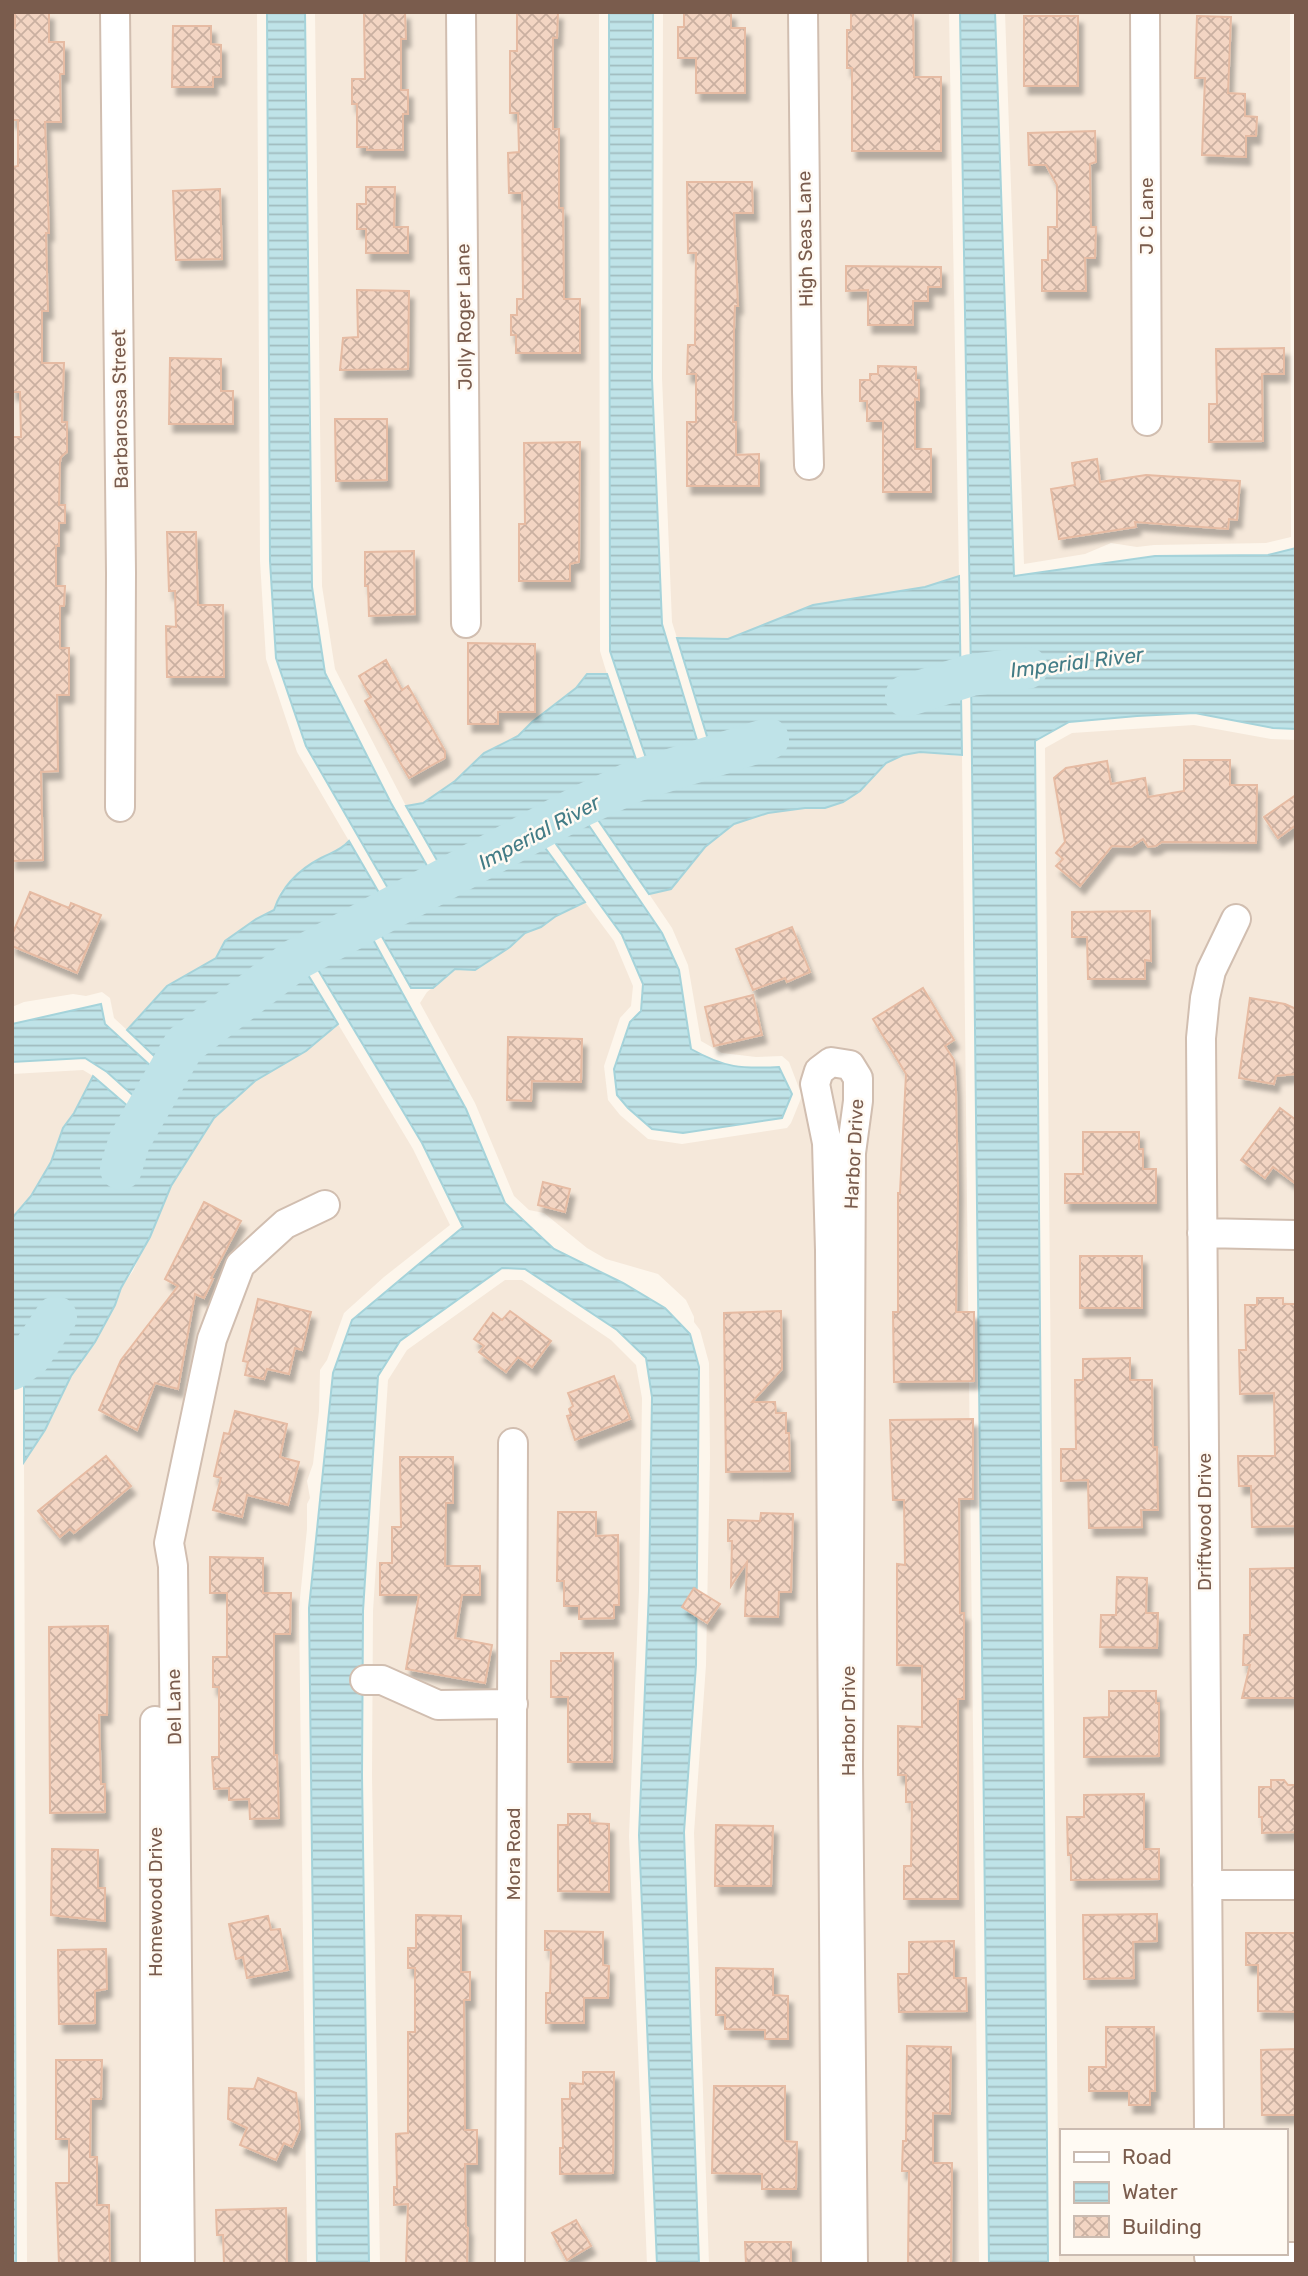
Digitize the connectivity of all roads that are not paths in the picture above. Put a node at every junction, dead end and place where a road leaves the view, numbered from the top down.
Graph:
1 (115, 12) edge
2 (461, 12) edge
3 (803, 12) edge
4 (1145, 12) edge
5 (1147, 421) dead end
6 (809, 465) dead end
7 (466, 623) dead end
8 (120, 807) dead end
9 (1236, 919) dead end
10 (325, 1205) dead end
11 (1202, 1233) junction
12 (1296, 1235) edge
13 (513, 1443) dead end
14 (169, 1543) junction
15 (365, 1680) dead end
16 (513, 1704) junction
17 (1207, 1885) junction
18 (1296, 1885) edge
19 (1209, 2129) edge
20 (1296, 2257) edge
21 (1209, 2258) edge
22 (155, 2264) edge
23 (180, 2264) edge
24 (510, 2264) edge
25 (836, 2264) edge
26 (853, 2264) edge

1 - 8 street, Barbarossa Street
2 - 7 street, Jolly Roger Lane
3 - 6 street, High Seas Lane
4 - 5 street, J C Lane
9 - 11 street, Driftwood Drive
10 - 14 street, Del Lane
11 - 12 street
11 - 17 street, Driftwood Drive
13 - 16 street, Mora Road
14 - 22 street, Homewood Drive
14 - 23 street, Del Lane
15 - 16 street
16 - 24 street, Mora Road
17 - 18 street
17 - 19 street, Driftwood Drive
20 - 21 street
25 - 26 street, Harbor Drive

